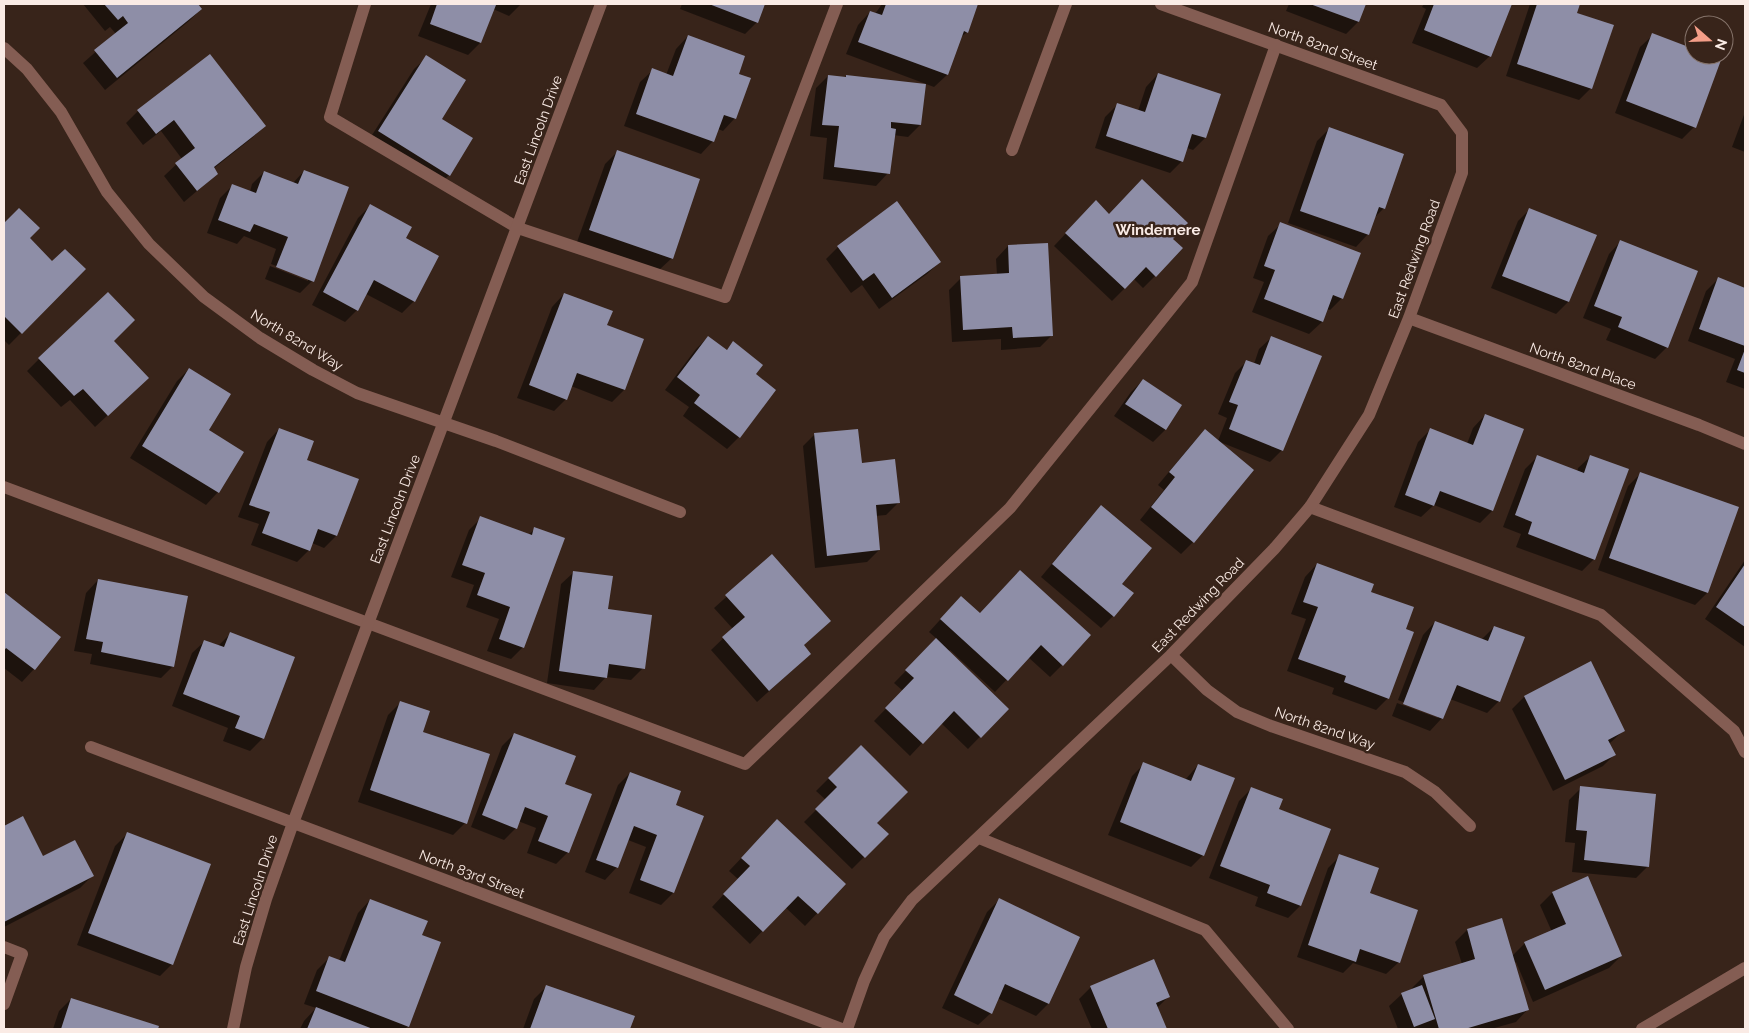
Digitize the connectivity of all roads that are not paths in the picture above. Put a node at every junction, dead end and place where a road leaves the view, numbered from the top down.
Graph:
1 (365, 4) edge
2 (601, 4) edge
3 (837, 4) edge
4 (1066, 4) edge
5 (1161, 4) edge
6 (1276, 45) junction
7 (4, 48) edge
8 (1462, 133) joint
9 (1012, 150) dead end
10 (518, 228) junction
11 (1409, 318) junction
12 (444, 423) junction
13 (1745, 444) edge
14 (4, 487) edge
15 (1310, 507) junction
16 (680, 512) dead end
17 (367, 622) junction
18 (1172, 655) junction
19 (91, 747) dead end
20 (1745, 752) edge
21 (293, 823) junction
22 (1470, 826) dead end
23 (979, 838) junction
24 (4, 947) edge
25 (1745, 968) edge
26 (4, 1004) edge
27 (233, 1029) edge
28 (842, 1029) edge
29 (847, 1029) edge
30 (1288, 1029) edge
31 (1642, 1029) edge

1 - 10 street
2 - 10 street, East Lincoln Drive
3 - 10 street
4 - 9 street
5 - 6 street, North 82nd Street
6 - 8 street, North 82nd Street
6 - 17 street
7 - 12 street, North 82nd Way
8 - 11 street, East Redwing Road
10 - 12 street, East Lincoln Drive
11 - 13 street, North 82nd Place
11 - 15 street, East Redwing Road
12 - 16 street, North 82nd Way
12 - 17 street, East Lincoln Drive
14 - 17 street
15 - 18 street, East Redwing Road
15 - 20 street
17 - 21 street, East Lincoln Drive
18 - 22 street, North 82nd Way
18 - 23 street, East Redwing Road
19 - 21 street, North 83rd Street
21 - 27 street, East Lincoln Drive
21 - 28 street, North 83rd Street
23 - 29 street, East Redwing Road
23 - 30 street
24 - 26 street
25 - 31 street

